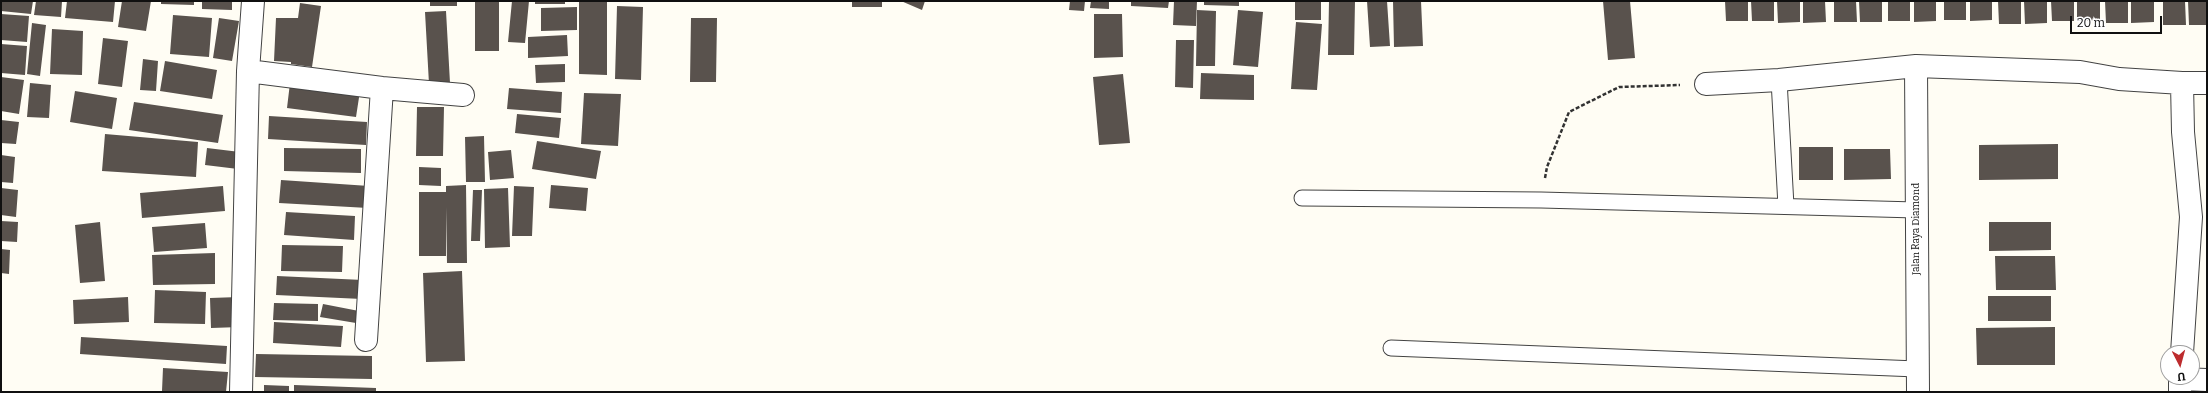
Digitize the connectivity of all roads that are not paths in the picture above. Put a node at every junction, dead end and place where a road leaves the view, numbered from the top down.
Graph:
1 (253, 1) edge
2 (1916, 66) junction
3 (248, 70) junction
4 (1779, 80) junction
5 (2182, 83) junction
6 (2207, 83) edge
7 (1706, 84) road end
8 (382, 88) junction
9 (463, 95) dead end
10 (1302, 198) dead end
11 (1786, 206) junction
12 (1916, 210) junction
13 (366, 340) dead end
14 (2183, 345) edge
15 (1390, 348) dead end
16 (1917, 369) junction
17 (241, 392) edge
18 (1918, 392) edge

1 - 3 street
2 - 4 street
2 - 5 street
2 - 12 street, Jalan Raya Diamond
3 - 8 street
3 - 17 street
4 - 7 street
4 - 11 lane
5 - 6 street
5 - 14 street
8 - 9 street
8 - 13 street
10 - 11 lane
11 - 12 lane
12 - 16 street, Jalan Raya Diamond
15 - 16 lane
16 - 18 street, Jalan Raya Diamond

